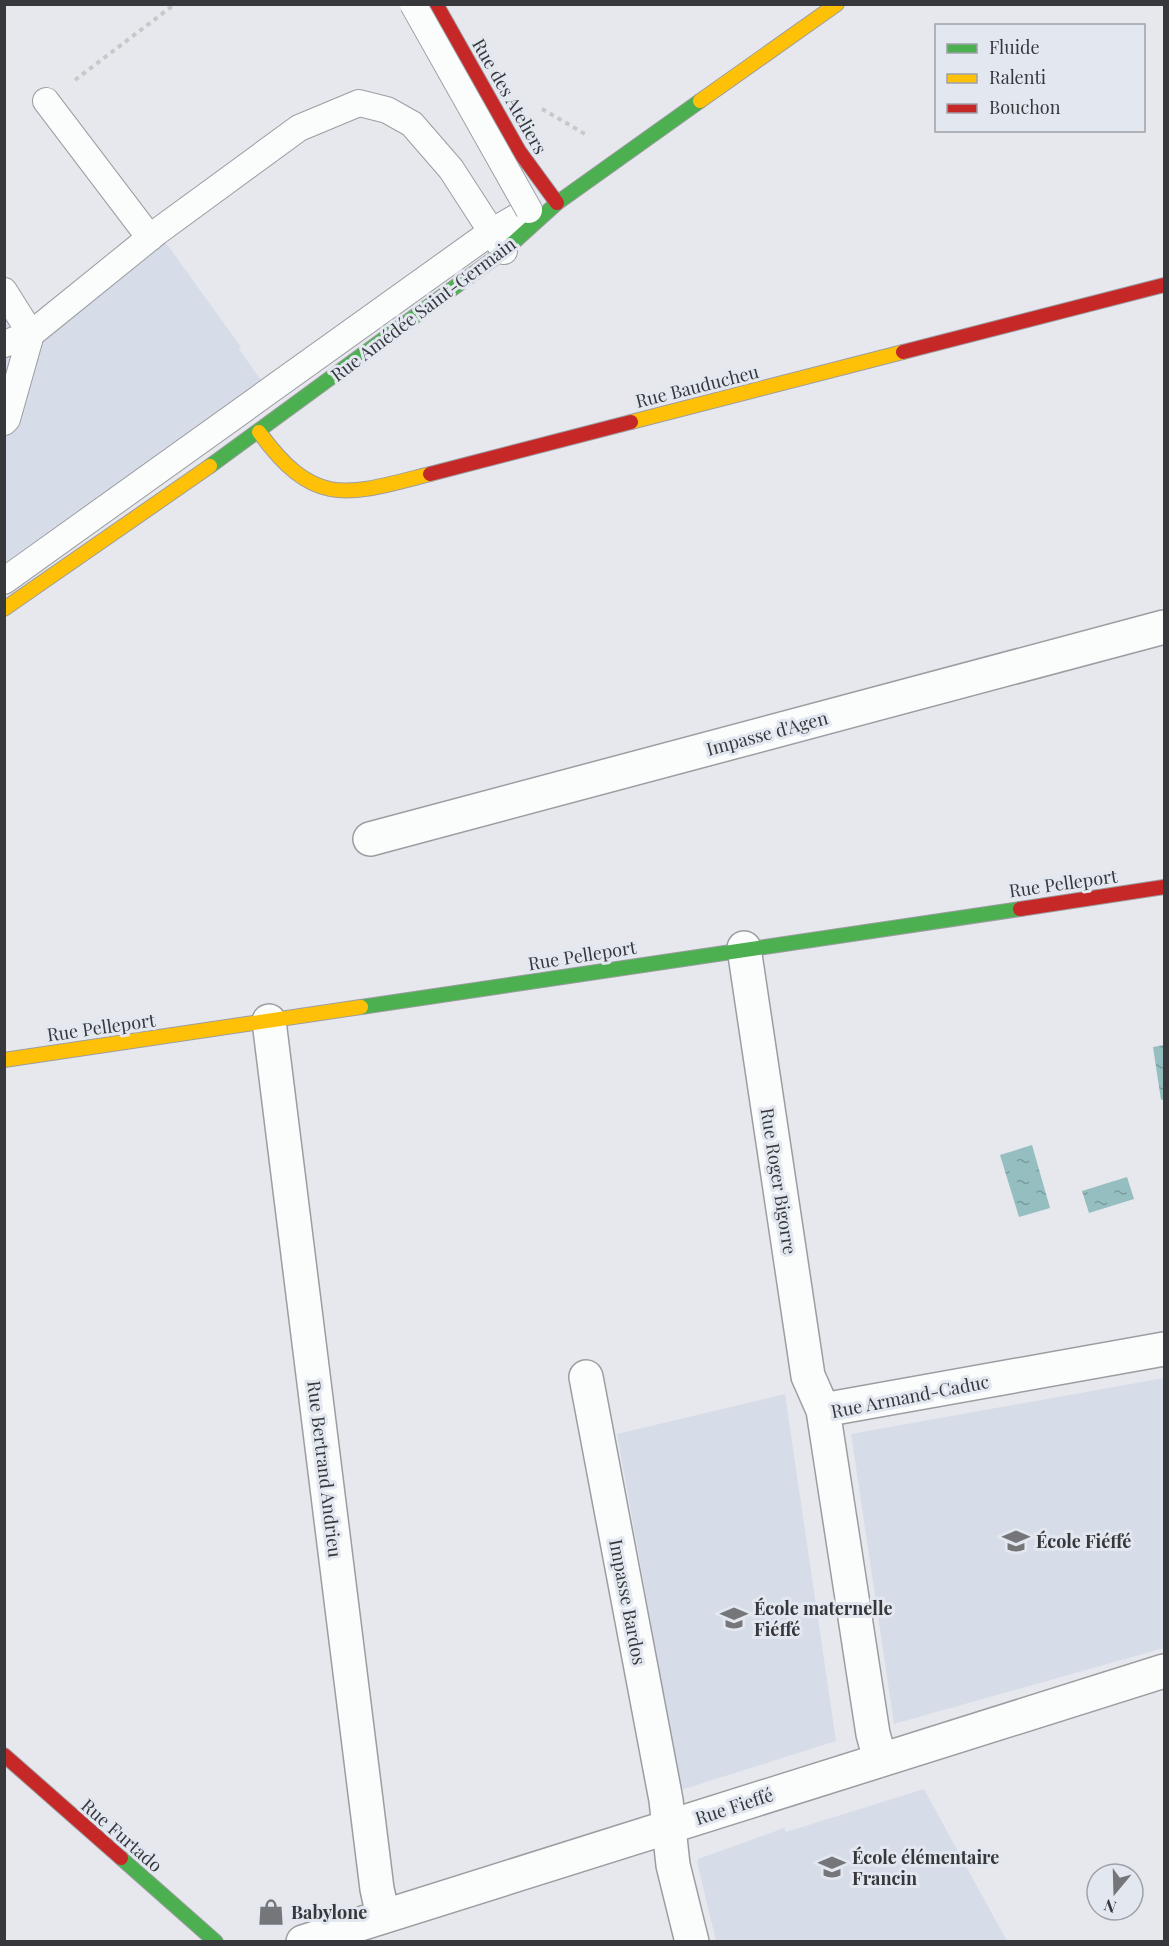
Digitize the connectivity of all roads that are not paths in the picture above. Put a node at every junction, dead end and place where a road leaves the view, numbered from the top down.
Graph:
1 (413, 4) edge
2 (436, 4) edge
3 (837, 4) edge
4 (46, 101) road end
5 (557, 203) junction
6 (150, 238) junction
7 (498, 241) junction
8 (1164, 285) edge
9 (4, 291) edge
10 (31, 334) junction
11 (4, 344) edge
12 (4, 422) edge
13 (259, 432) junction
14 (4, 581) edge
15 (4, 609) edge
16 (1164, 627) edge
17 (370, 838) dead end
18 (1164, 887) edge
19 (744, 948) junction
20 (269, 1021) junction
21 (4, 1060) edge
22 (1164, 1349) edge
23 (586, 1377) dead end
24 (823, 1410) junction
25 (1164, 1671) edge
26 (4, 1755) edge
27 (880, 1759) junction
28 (669, 1828) junction
29 (383, 1916) junction
30 (216, 1941) edge
31 (303, 1941) edge
32 (692, 1941) edge

1 - 7 lane, Rue Amédée Saint-Germain, bridge
2 - 5 street, Rue des Ateliers
3 - 5 street, Rue Amédée Saint-Germain
4 - 6 lane
5 - 7 street, Rue Amédée Saint-Germain
6 - 7 lane
6 - 10 lane
7 - 13 street, Rue Amédée Saint-Germain
7 - 14 lane, Rue Amédée Saint-Germain
8 - 13 street, Rue Bauducheu
9 - 10 lane
10 - 11 lane
10 - 12 lane
13 - 15 street, Rue Amédée Saint-Germain
16 - 17 street, Impasse d'Agen
18 - 19 street, Rue Pelleport
19 - 20 street, Rue Pelleport
19 - 24 street, Rue Roger Bigorre
20 - 21 street, Rue Pelleport
20 - 29 street, Rue Bertrand Andrieu
22 - 24 street, Rue Armand-Caduc
23 - 28 street, Impasse Bardos
24 - 27 street, Rue Armand-Caduc
25 - 27 street, Rue Fieffé
26 - 30 street, Rue Furtado
27 - 28 street, Rue Fieffé
28 - 29 street, Rue Fieffé
28 - 32 street, Impasse Bardos
29 - 31 street, Rue Fieffé

